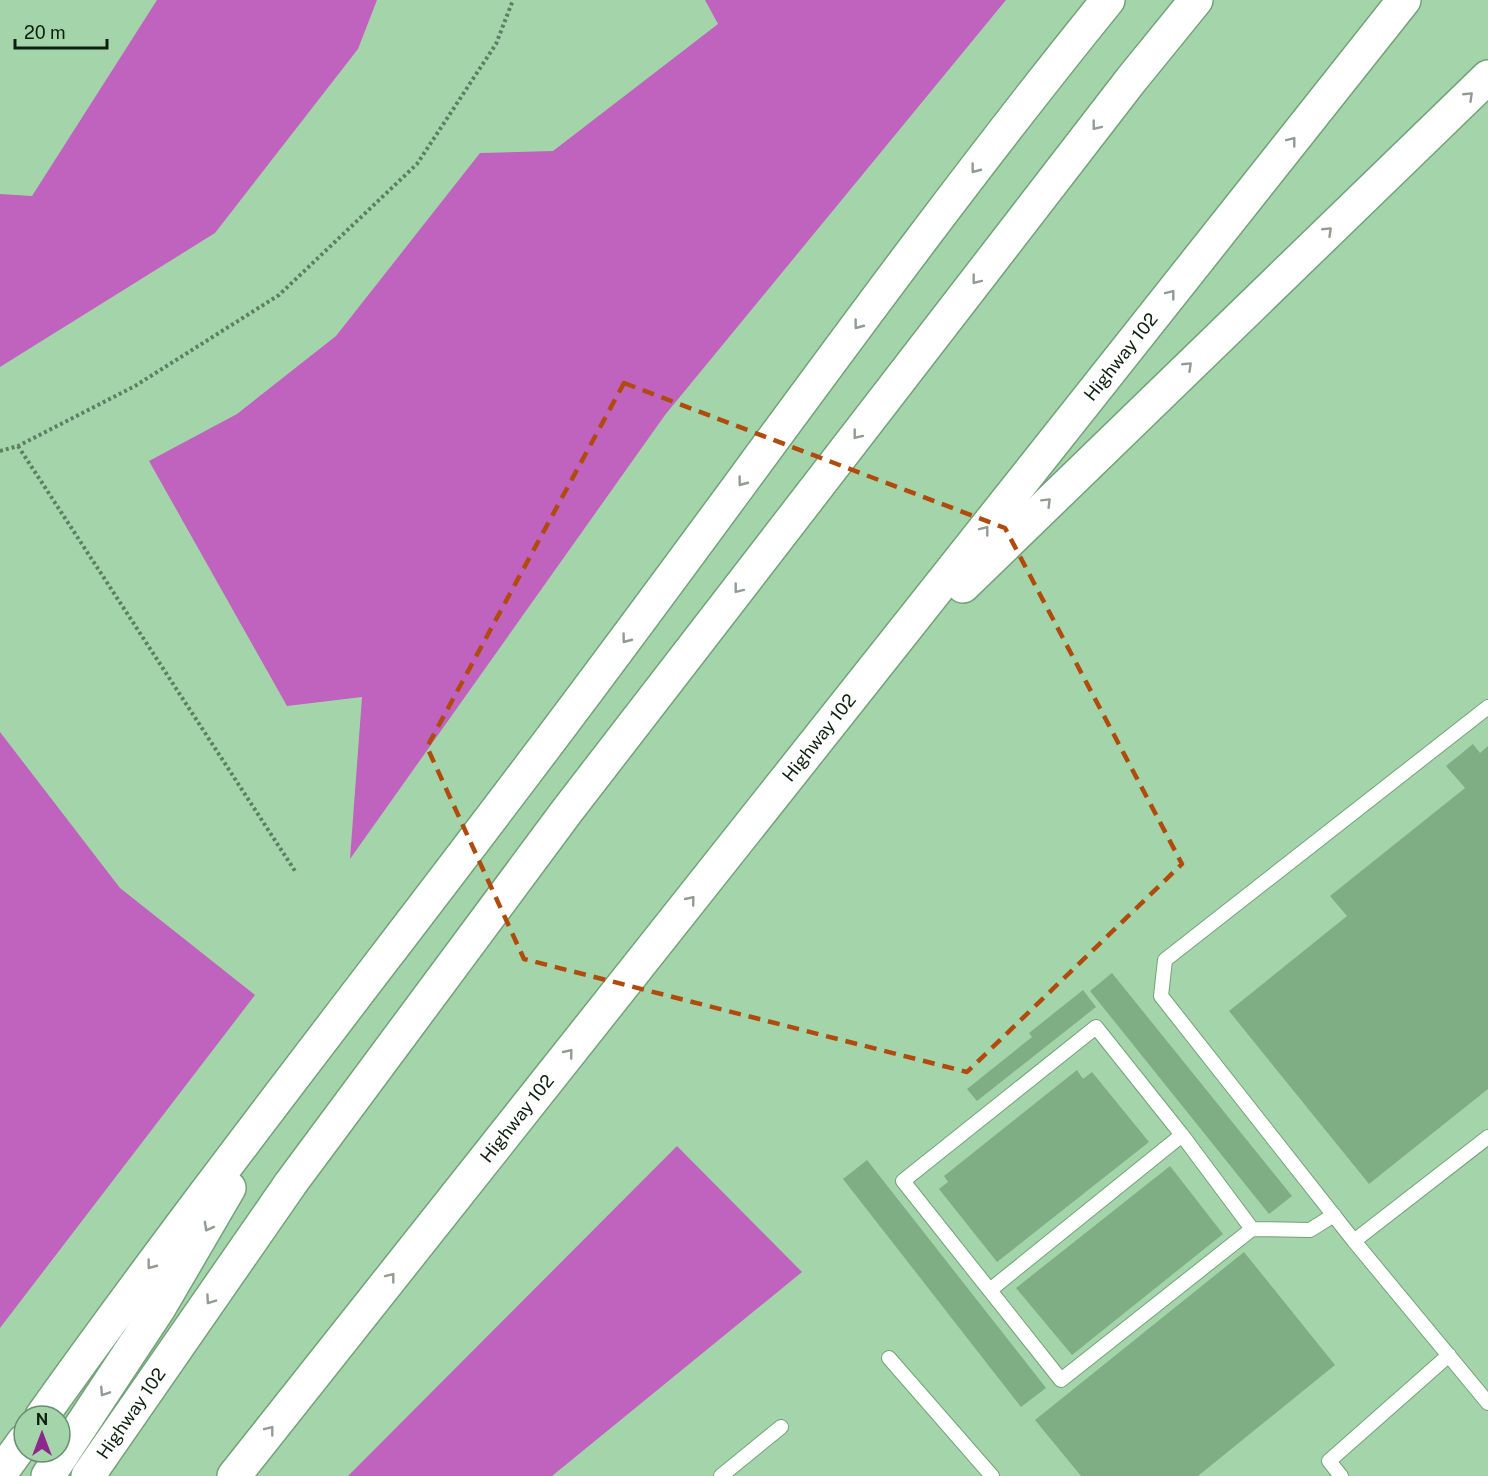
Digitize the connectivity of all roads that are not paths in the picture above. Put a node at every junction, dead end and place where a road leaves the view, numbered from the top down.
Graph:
1 (1080, 0) edge
2 (1108, 0) edge
3 (1184, 0) edge
4 (1196, 0) edge
5 (1404, 0) edge
6 (1488, 77) edge
7 (1131, 80) junction
8 (1009, 122) junction
9 (857, 691) junction
10 (1488, 707) edge
11 (287, 1084) junction
12 (1182, 1135) junction
13 (1488, 1137) edge
14 (1334, 1215) junction
15 (1252, 1228) junction
16 (1354, 1241) junction
17 (990, 1290) junction
18 (1449, 1355) junction
19 (889, 1358) dead end
20 (1488, 1403) edge
21 (51, 1404) edge
22 (781, 1427) dead end
23 (12, 1458) edge
24 (0, 1474) edge
25 (48, 1476) edge
26 (88, 1476) edge
27 (234, 1476) edge
28 (721, 1476) edge
29 (992, 1476) edge
30 (1341, 1476) edge

1 - 8 highway
2 - 8 highway
3 - 7 highway
4 - 7 highway, Highway 102
9 -> 5 highway, Highway 102
9 -> 6 highway
7 -> 26 highway, Highway 102
8 -> 11 highway
27 -> 9 highway, Highway 102
10 - 14 lane
11 -> 21 highway
11 -> 25 highway
12 - 15 lane
12 - 17 lane
12 - 17 lane
13 - 16 lane
14 - 15 lane
14 - 16 lane
15 - 17 lane
16 - 18 lane
18 - 20 lane
18 - 30 lane
19 - 29 lane
22 - 28 lane
23 - 24 highway

